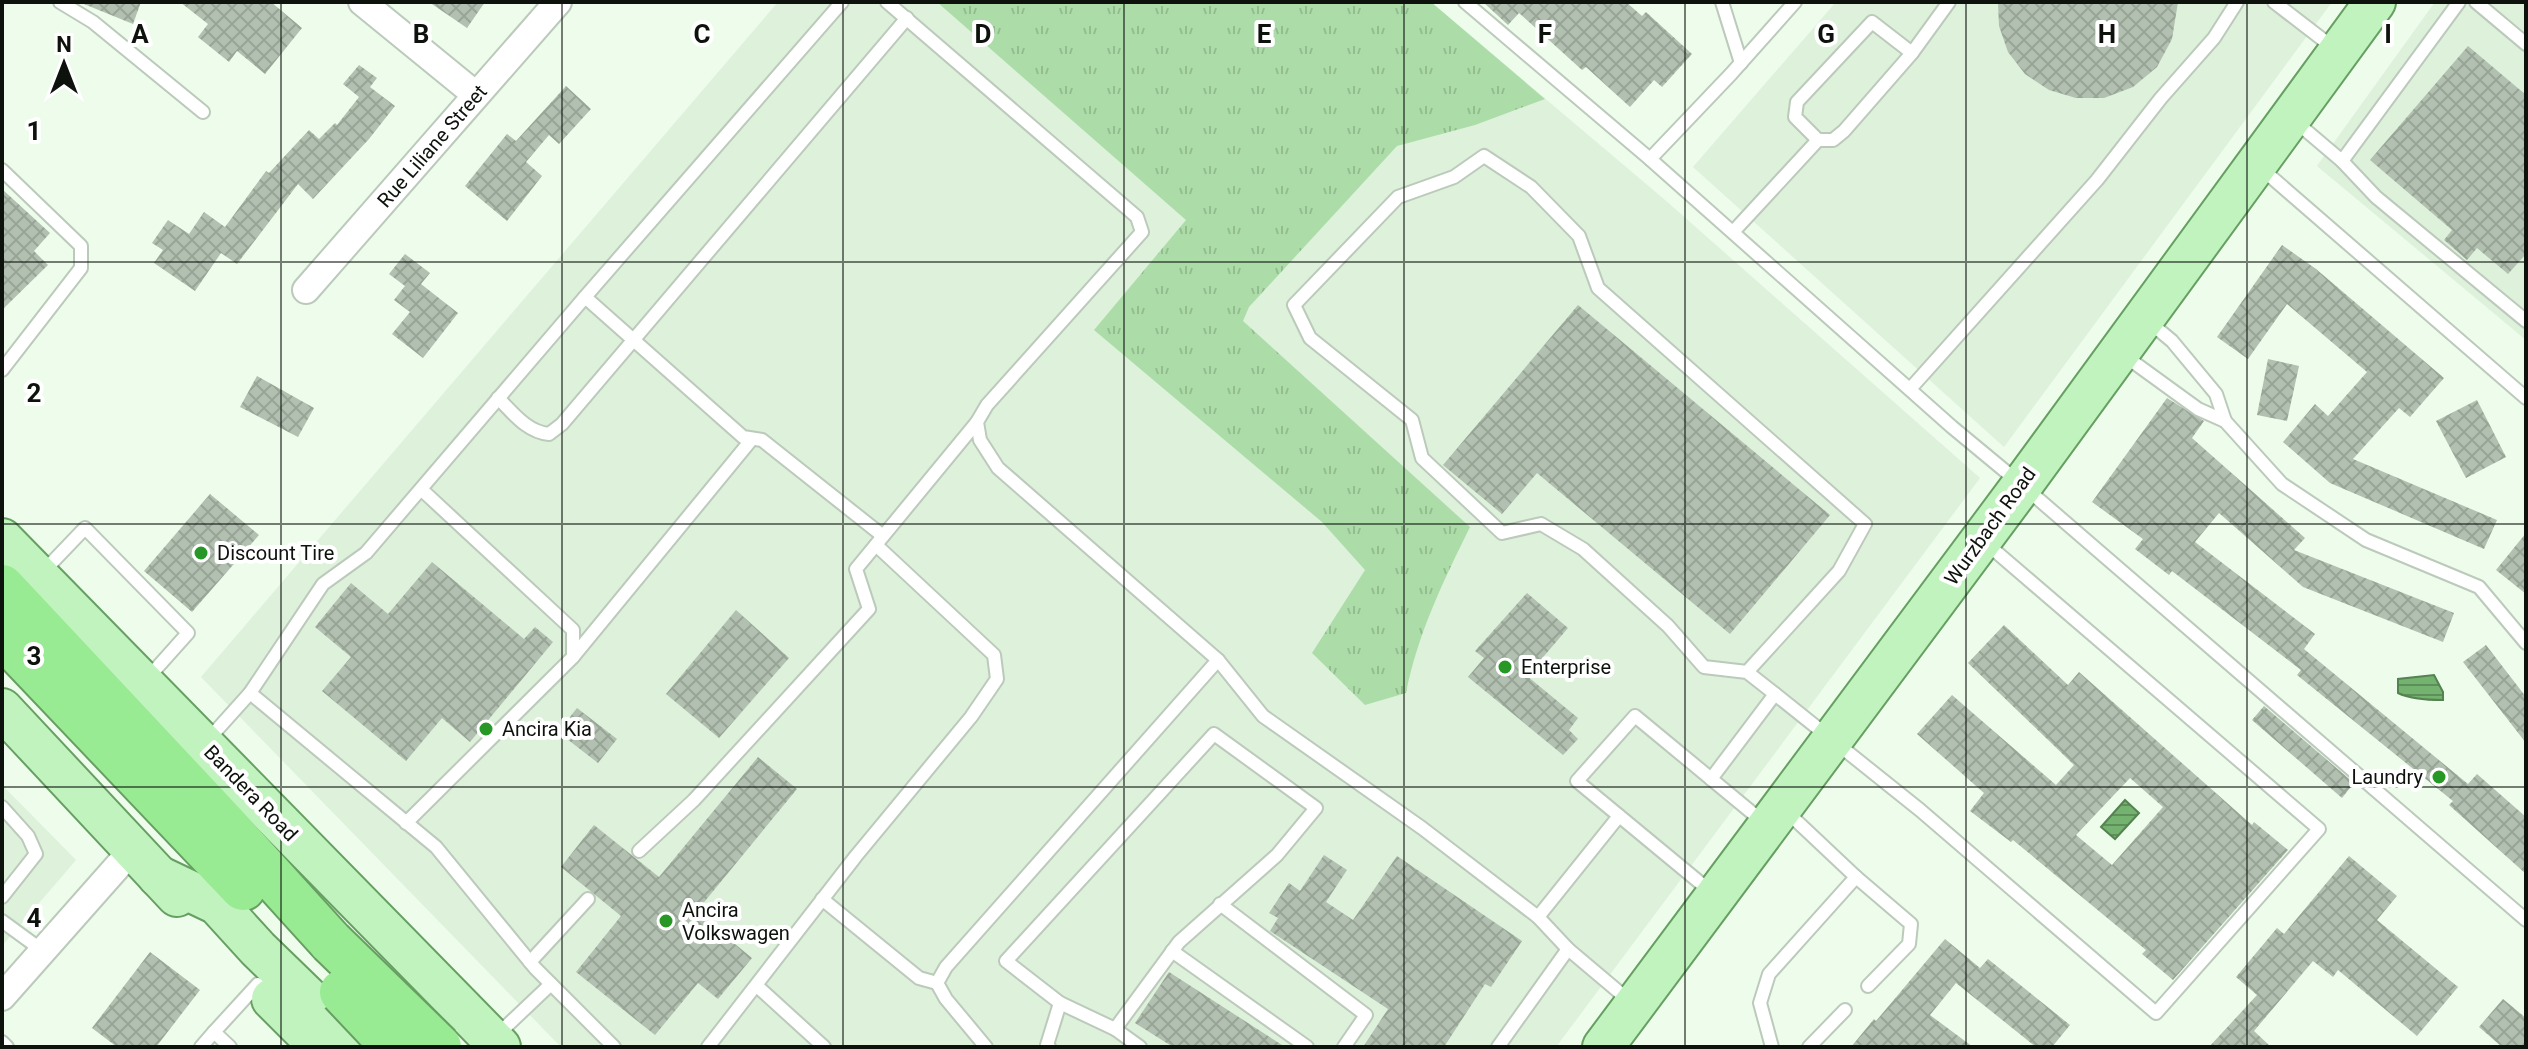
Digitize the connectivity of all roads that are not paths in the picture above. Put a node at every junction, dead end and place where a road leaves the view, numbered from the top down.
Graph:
1 (60, 2) edge
2 (362, 2) edge
3 (558, 2) edge
4 (842, 2) edge
5 (887, 2) edge
6 (1465, 2) edge
7 (1722, 2) edge
8 (1795, 2) edge
9 (1949, 2) edge
10 (2237, 2) edge
11 (2274, 2) edge
12 (2375, 2) edge
13 (2459, 2) edge
14 (2476, 2) edge
15 (907, 18) junction
16 (2526, 44) edge
17 (2339, 51) junction
18 (1912, 53) junction
19 (1741, 63) junction
20 (476, 95) junction
21 (203, 112) dead end
22 (2290, 117) junction
23 (1818, 140) junction
24 (1650, 159) junction
25 (2342, 161) junction
26 (2256, 164) junction
27 (2, 170) edge
28 (1733, 232) junction
29 (306, 290) dead end
30 (585, 297) junction
31 (2144, 317) junction
32 (2526, 321) edge
33 (633, 339) junction
34 (2118, 352) junction
35 (2, 370) edge
36 (1910, 389) junction
37 (498, 398) junction
38 (2526, 398) edge
39 (2225, 421) junction
40 (977, 422) junction
41 (752, 439) junction
42 (2022, 485) junction
43 (422, 490) junction
44 (2, 539) edge
45 (1981, 539) junction
46 (879, 541) junction
47 (20, 581) edge
48 (2, 635) edge
49 (2526, 643) edge
50 (573, 657) junction
51 (1218, 660) junction
52 (1747, 672) junction
53 (144, 683) junction
54 (250, 693) junction
55 (1775, 694) junction
56 (2, 709) edge
57 (1833, 739) junction
58 (204, 745) junction
59 (1711, 779) junction
60 (2, 807) edge
61 (1619, 816) junction
62 (1775, 817) junction
63 (406, 823) junction
64 (639, 851) dead end
65 (145, 862) junction
66 (332, 875) junction
67 (1856, 877) junction
68 (1715, 896) junction
69 (2, 897) edge
70 (588, 899) dead end
71 (822, 899) junction
72 (1220, 904) junction
73 (1538, 917) junction
74 (2526, 920) edge
75 (2, 921) edge
76 (1568, 949) junction
77 (43, 951) junction
78 (1172, 951) junction
79 (322, 952) junction
80 (530, 962) junction
81 (937, 983) junction
82 (258, 984) junction
83 (551, 984) junction
84 (757, 986) junction
85 (1868, 986) dead end
86 (2, 997) edge
87 (1060, 1003) junction
88 (1634, 1005) junction
89 (1845, 1010) dead end
90 (1115, 1029) junction
91 (214, 1032) junction
92 (2, 1042) edge
93 (496, 1043) edge
94 (1606, 1046) edge
95 (7, 1047) edge
96 (201, 1047) edge
97 (230, 1047) edge
98 (320, 1047) edge
99 (394, 1047) edge
100 (439, 1047) edge
101 (614, 1047) edge
102 (708, 1047) edge
103 (824, 1047) edge
104 (986, 1047) edge
105 (1049, 1047) edge
106 (1140, 1047) edge
107 (1307, 1047) edge
108 (1344, 1047) edge
109 (1498, 1047) edge
110 (1772, 1047) edge
111 (1809, 1047) edge

1 - 21 lane
2 - 20 street
3 - 20 street, Rue Liliane Street
4 - 30 lane
5 - 15 lane
6 - 24 lane
7 - 19 lane
8 - 19 lane
9 - 18 lane
10 - 36 lane
11 - 17 lane
12 - 17 main road, Wurzbach Road
13 - 25 lane
14 - 16 lane
15 - 33 lane
15 - 40 lane
17 - 22 main road, Wurzbach Road
18 - 23 lane
18 - 23 lane
19 - 24 lane
20 - 29 street, Rue Liliane Street
22 - 25 lane
22 - 26 main road, Wurzbach Road
23 - 28 lane
24 - 28 lane
25 - 32 lane
26 - 31 main road, Wurzbach Road
26 - 38 lane
27 - 35 lane
28 - 36 lane
30 - 33 lane
30 - 37 lane
31 - 34 main road, Wurzbach Road
31 - 39 lane
33 - 37 lane
33 - 41 lane
34 - 39 lane
34 - 42 main road, Wurzbach Road
36 - 42 lane
37 - 43 lane
39 - 49 lane
40 - 46 lane
40 - 51 lane
41 - 46 lane
41 - 50 lane
42 - 45 main road, Wurzbach Road
42 - 74 lane
43 - 50 lane
43 - 54 lane
44 - 47 main road, Bandera Road
45 - 57 main road, Wurzbach Road
45 - 57 lane
46 - 64 lane
46 - 71 lane
47 - 53 main road, Bandera Road
47 - 53 lane
47 - 79 highway
48 - 79 highway
50 - 63 lane
51 - 73 lane
51 - 81 lane
52 - 52 lane
52 - 55 lane
53 - 58 main road, Bandera Road
54 - 58 lane
54 - 63 lane
55 - 57 lane
55 - 59 lane
56 - 65 main road
57 - 62 main road, Wurzbach Road
58 - 66 main road, Bandera Road
59 - 61 lane
59 - 62 lane
60 - 69 lane
61 - 68 lane
61 - 73 lane
62 - 67 lane
62 - 68 main road, Wurzbach Road
63 - 80 lane
65 - 66 main road
65 - 77 street
65 - 82 main road
66 - 93 main road, Bandera Road
67 - 85 lane
67 - 110 lane
68 - 88 main road, Wurzbach Road
70 - 80 lane
71 - 81 lane
71 - 84 lane
72 - 78 lane
72 - 87 lane
72 - 108 lane
73 - 76 lane
75 - 77 lane
76 - 88 lane
76 - 109 lane
77 - 86 street
78 - 90 lane
78 - 107 lane
79 - 99 highway, bridge
79 - 100 highway, bridge
80 - 83 lane
81 - 104 lane
82 - 91 lane
82 - 98 main road
83 - 93 lane
83 - 101 lane
84 - 102 lane
84 - 103 lane
87 - 90 lane
87 - 105 lane
88 - 94 main road, Wurzbach Road
89 - 111 lane
90 - 106 lane
91 - 96 lane
91 - 97 lane
92 - 95 lane

